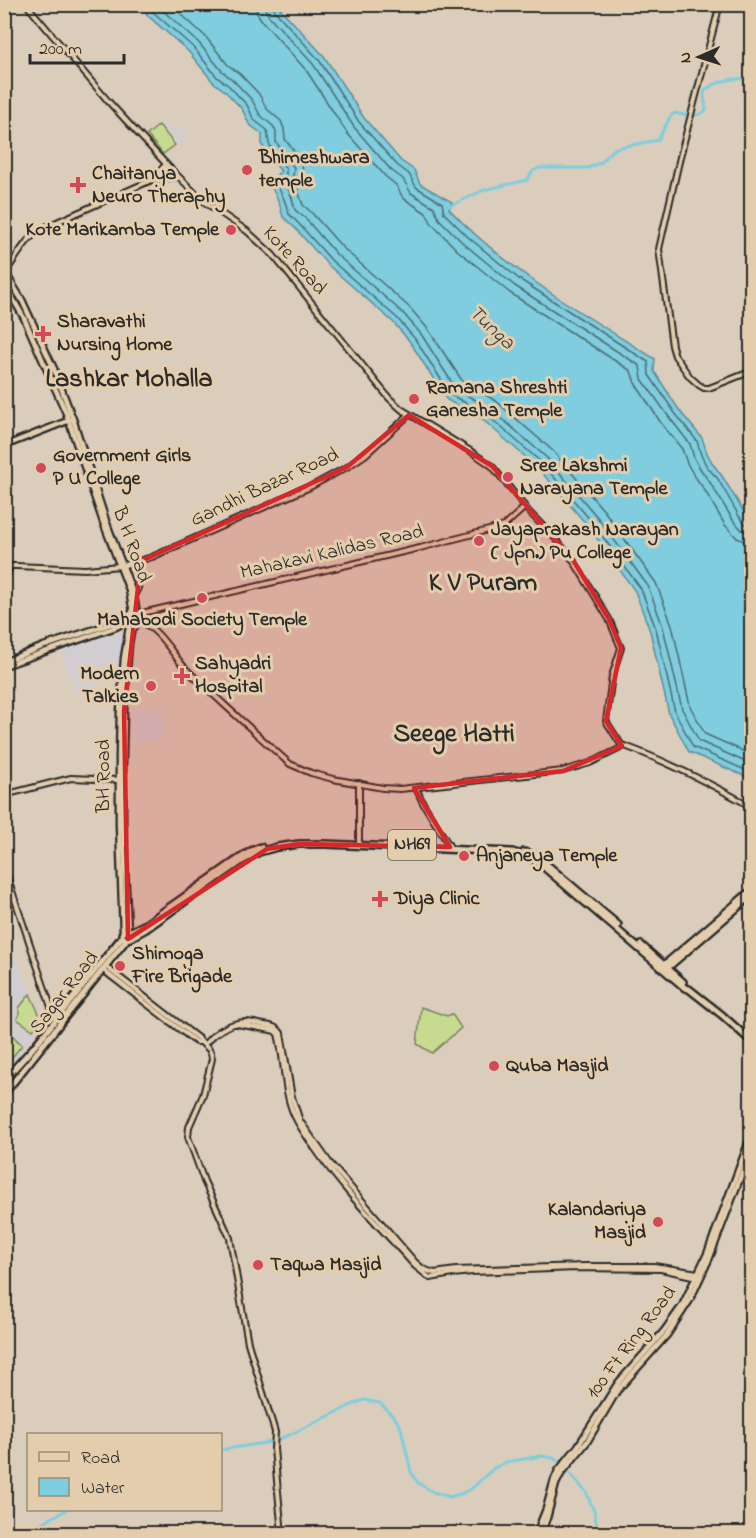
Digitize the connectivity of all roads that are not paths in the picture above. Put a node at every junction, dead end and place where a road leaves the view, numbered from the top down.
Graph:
1 (26, 4) edge
2 (720, 4) edge
3 (166, 165) junction
4 (178, 177) junction
5 (154, 179) junction
6 (4, 275) edge
7 (4, 283) edge
8 (752, 371) edge
9 (409, 415) junction
10 (71, 420) junction
11 (4, 446) edge
12 (525, 507) junction
13 (141, 561) junction
14 (122, 566) junction
15 (4, 582) edge
16 (135, 596) junction
17 (136, 613) junction
18 (129, 620) junction
19 (138, 622) junction
20 (116, 627) junction
21 (127, 636) junction
22 (4, 664) edge
23 (622, 746) junction
24 (121, 780) junction
25 (359, 783) junction
26 (416, 788) junction
27 (4, 795) edge
28 (752, 807) edge
29 (359, 845) junction
30 (450, 847) junction
31 (4, 867) edge
32 (550, 870) junction
33 (752, 890) edge
34 (752, 896) edge
35 (126, 935) junction
36 (658, 959) junction
37 (674, 959) junction
38 (664, 967) junction
39 (104, 968) junction
40 (677, 975) junction
41 (689, 989) junction
42 (55, 1020) junction
43 (202, 1043) junction
44 (751, 1044) edge
45 (4, 1080) edge
46 (4, 1094) edge
47 (752, 1133) edge
48 (752, 1147) edge
49 (699, 1276) junction
50 (560, 1473) junction
51 (282, 1533) edge
52 (536, 1533) edge
53 (541, 1533) edge

1 - 3 street, Kote Road
2 - 8 street
3 - 4 street, Kote Road
3 - 5 street
4 - 5 street
4 - 9 street, Kote Road
5 - 6 street
6 - 10 main road
7 - 10 main road
9 - 12 street, Kote Road
9 - 13 street, Gandhi Bazar Road
10 - 11 main road
10 - 14 main road
12 - 17 street, Mahakavi Kalidas Road
12 - 23 street, Kote Road
13 - 14 street, Gandhi Bazar Road
13 - 16 street
14 - 15 street, Gandhi Bazar Road
14 - 16 main road, B H Road
14 - 17 main road
16 - 17 main road, B H Road
17 - 18 main road
17 - 19 main road
18 - 19 main road
18 - 20 main road
18 - 21 main road, BH Road
18 - 22 main road
19 - 24 main road, BH Road
19 - 25 street
20 - 21 main road
20 - 22 main road
21 - 24 main road, BH Road
23 - 26 street
23 - 28 street
24 - 27 street
24 - 35 main road, BH Road
25 - 26 street
25 - 29 street
26 - 30 street
29 - 30 highway, NH69
29 - 32 highway, NH69
29 - 35 highway, NH69
29 - 35 highway, NH69
30 - 32 highway, NH69
31 - 42 street
32 - 36 highway, NH69
32 - 38 highway, NH69
33 - 37 highway
34 - 37 highway
35 - 39 highway, Sagar Road / NH69
35 - 42 highway, Sagar Road / NH69
36 - 37 highway
36 - 38 highway, NH69
37 - 38 highway
37 - 40 highway
38 - 40 highway
38 - 41 highway
39 - 43 street
39 - 46 highway, Sagar Road / NH69
40 - 41 highway
41 - 44 highway
42 - 45 highway, Sagar Road / NH69
43 - 49 street
43 - 51 street
47 - 49 main road, 100 Ft Ring Road
48 - 49 main road, 100 Ft Ring Road
49 - 50 main road, 100 Ft Ring Road
50 - 52 main road
50 - 53 main road

